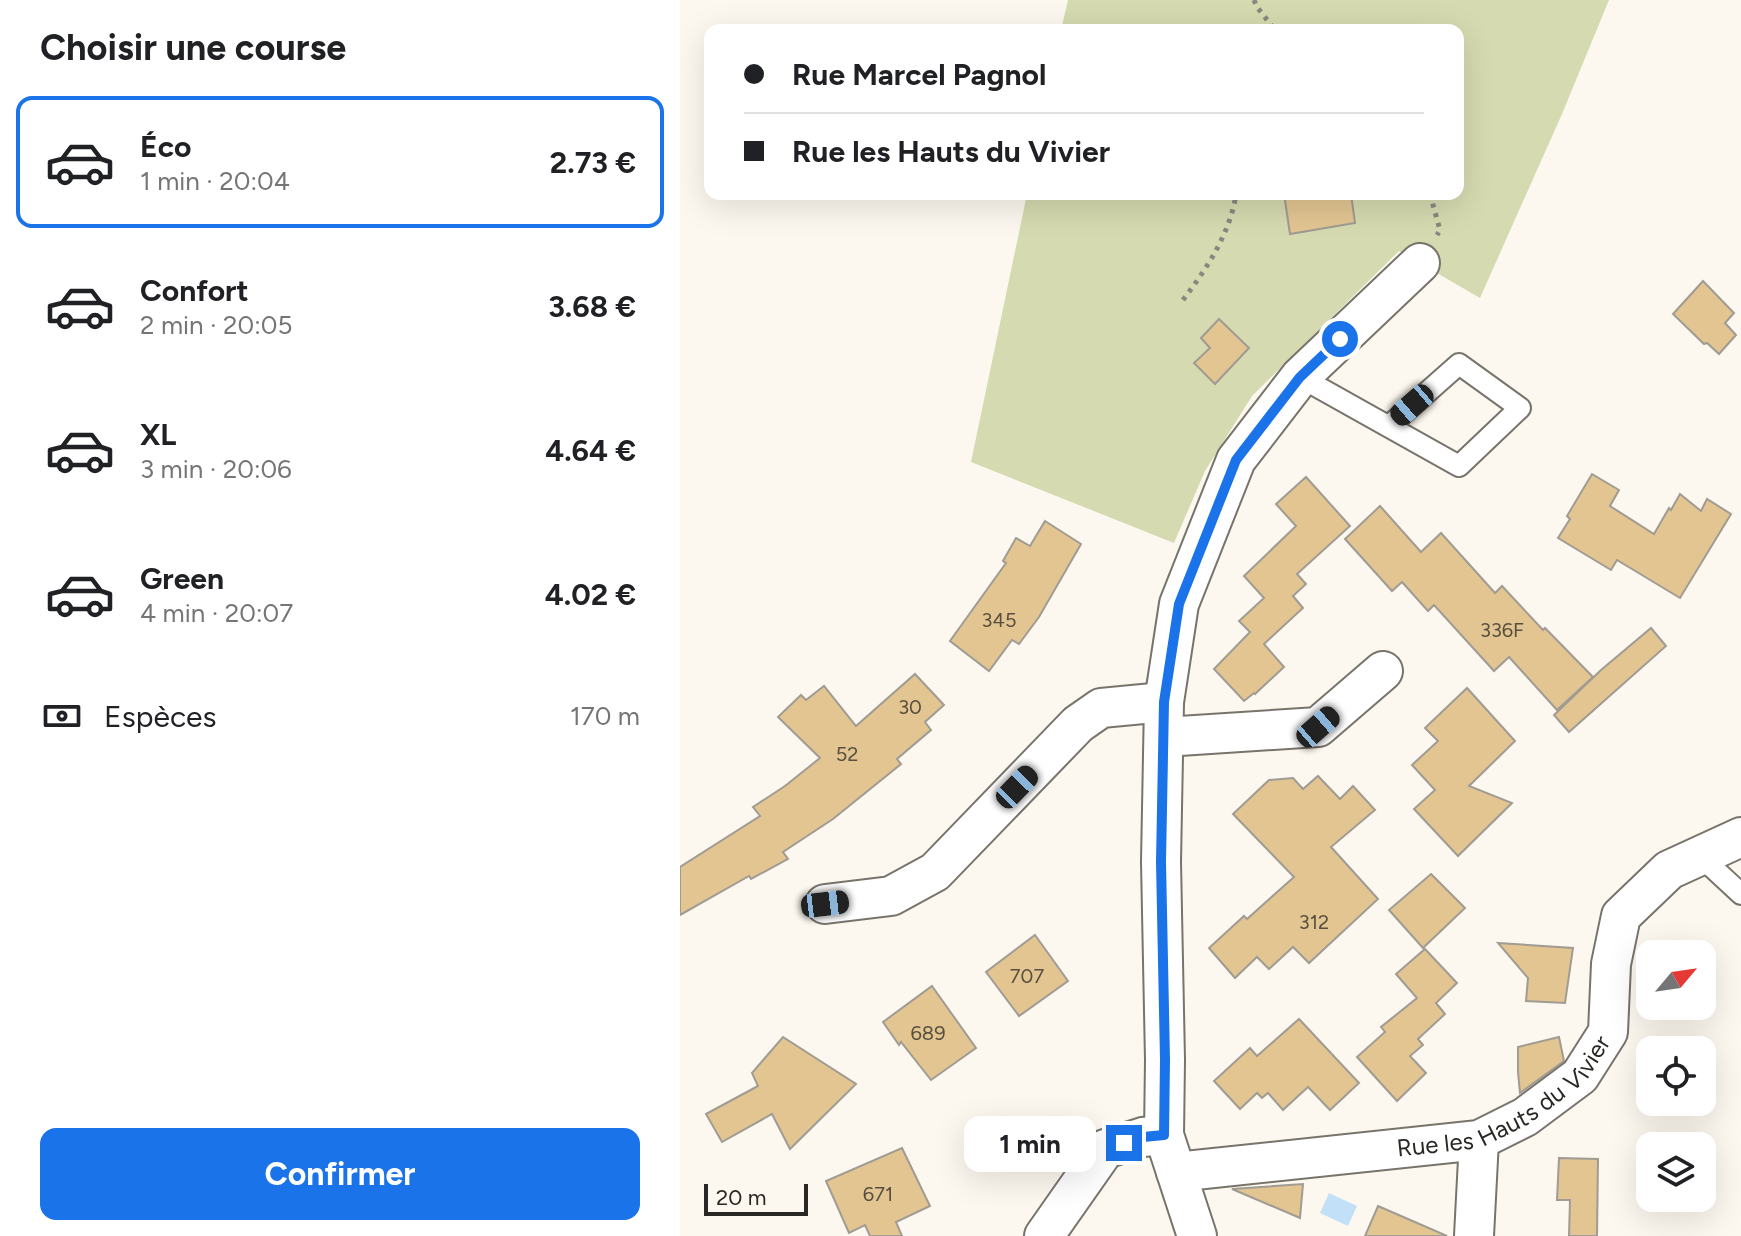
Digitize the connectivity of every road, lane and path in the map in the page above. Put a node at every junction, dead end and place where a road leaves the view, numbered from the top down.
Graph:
1 (1254, 0) edge
2 (1270, 24) edge
3 (1235, 200) edge
4 (1420, 263) dead end
5 (1183, 300) dead end
6 (1300, 377) junction
7 (1389, 426) junction
8 (1383, 671) dead end
9 (1164, 720) junction
10 (1741, 837) edge
11 (1700, 856) junction
12 (1741, 894) edge
13 (825, 904) dead end
14 (1164, 1135) junction
15 (1479, 1140) junction
16 (1176, 1172) junction
17 (1044, 1236) edge
18 (1197, 1236) edge
19 (1474, 1236) edge

1 - 2 path
3 - 5 path
4 - 6 street
6 - 7 lane
6 - 9 street
7 - 7 lane
8 - 9 street
9 - 13 street
9 - 14 street
10 - 11 street, Rue les Hauts du Vivier
11 - 12 lane
11 - 15 street, Rue les Hauts du Vivier
14 - 16 street
14 - 17 street
15 - 16 street, Rue les Hauts du Vivier
15 - 19 street
16 - 18 street

